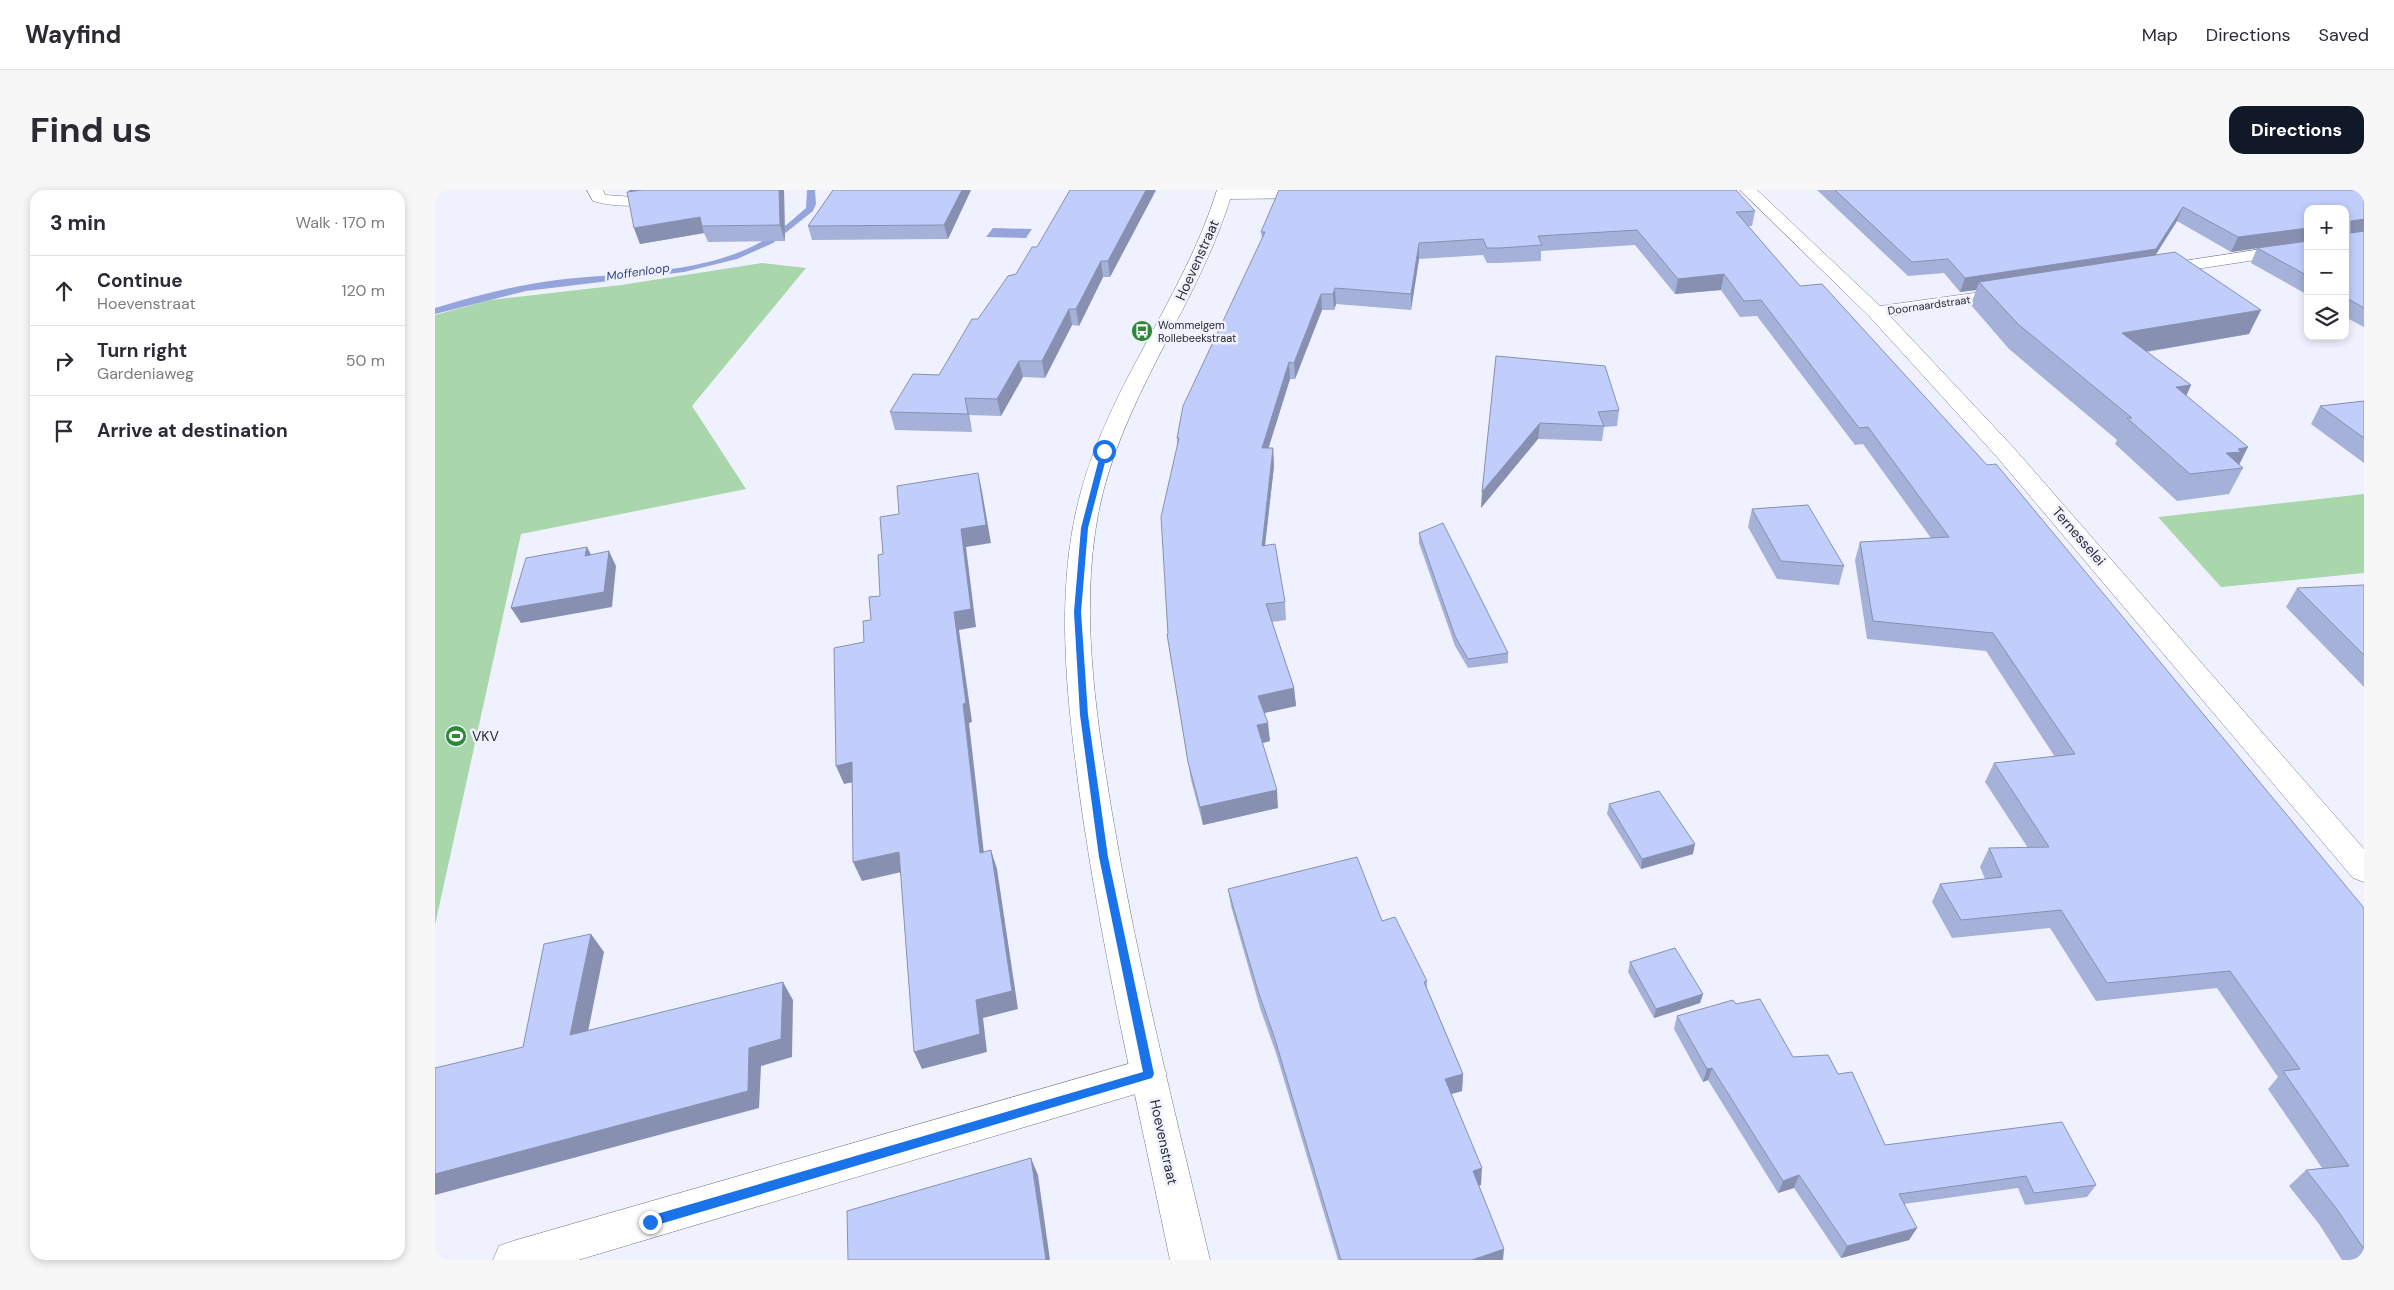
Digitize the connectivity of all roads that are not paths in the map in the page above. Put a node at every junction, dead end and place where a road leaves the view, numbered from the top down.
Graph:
1 (595, 190) edge
2 (700, 190) edge
3 (1367, 190) edge
4 (1748, 190) edge
5 (1767, 190) edge
6 (1224, 192) edge
7 (1778, 217) junction
8 (2304, 248) edge
9 (2143, 272) edge
10 (2027, 290) edge
11 (1876, 312) junction
12 (2364, 870) edge
13 (1149, 1074) junction
14 (513, 1260) edge
15 (1190, 1260) edge

1 - 2 street
3 - 6 street
4 - 7 street, Ternesselei
5 - 7 street, Ternesselei
6 - 13 street, Hoevenstraat
7 - 11 street, Ternesselei
8 - 9 street
10 - 11 street, Doornaardstraat
11 - 12 street, Ternesselei
13 - 14 street
13 - 15 street, Hoevenstraat

